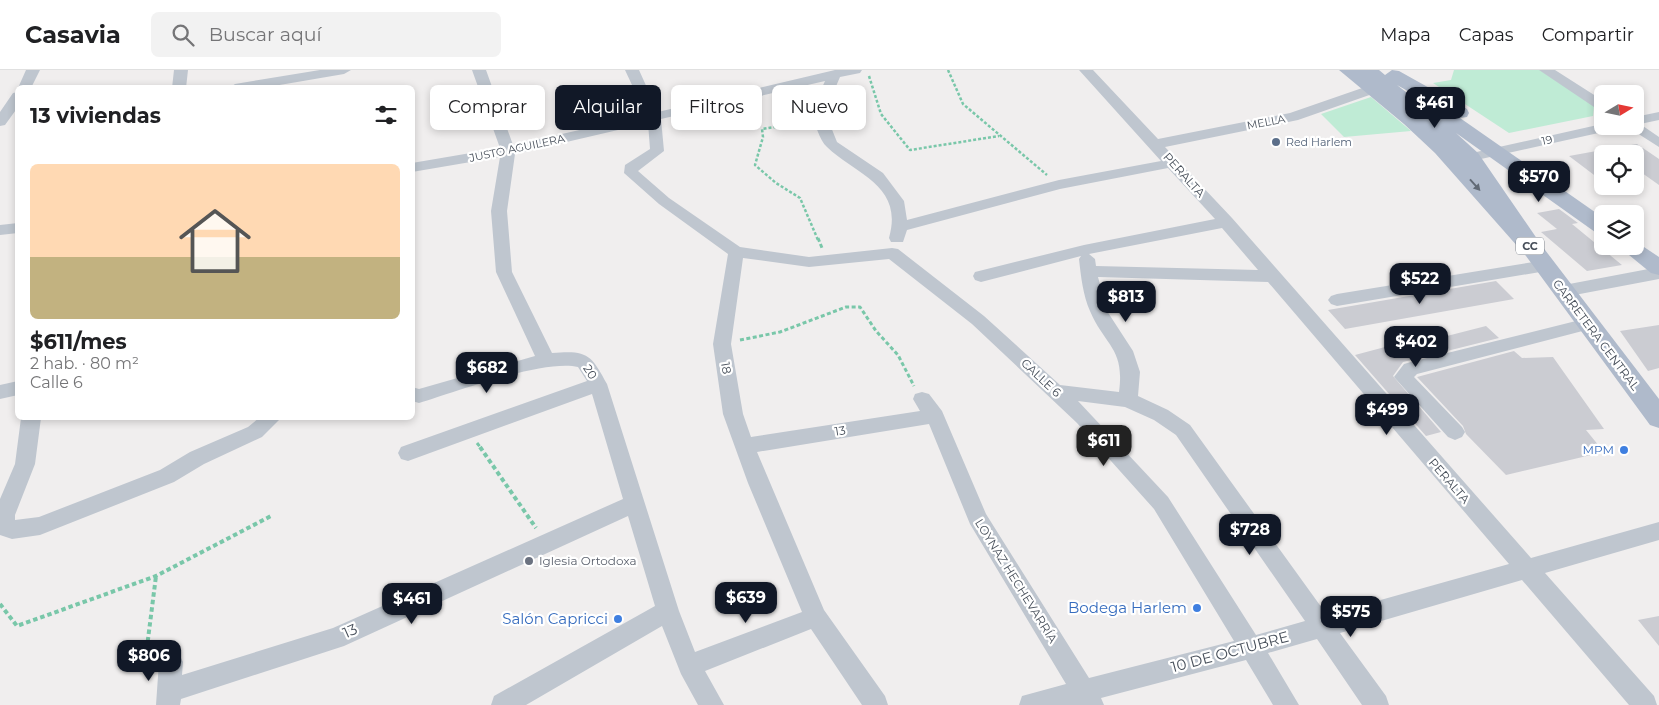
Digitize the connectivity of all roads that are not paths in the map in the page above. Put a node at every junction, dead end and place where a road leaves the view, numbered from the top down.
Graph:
1 (33, 70) edge
2 (181, 70) edge
3 (344, 70) edge
4 (479, 70) edge
5 (632, 70) edge
6 (855, 70) edge
7 (1086, 70) edge
8 (1348, 70) edge
9 (1353, 70) edge
10 (1368, 70) edge
11 (1546, 70) edge
12 (288, 74) edge
13 (835, 74) junction
14 (1381, 81) edge
15 (26, 85) edge
16 (179, 85) edge
17 (246, 85) edge
18 (639, 85) edge
19 (15, 100) edge
20 (1594, 101) edge
21 (661, 116) edge
22 (1659, 116) edge
23 (1644, 119) edge
24 (1, 120) edge
25 (15, 122) edge
26 (601, 130) edge
27 (656, 130) edge
28 (1594, 130) edge
29 (1644, 133) edge
30 (1659, 143) edge
31 (1156, 144) junction
32 (1502, 149) junction
33 (508, 151) junction
34 (1462, 159) junction
35 (1173, 163) junction
36 (415, 167) edge
37 (1594, 210) edge
38 (1594, 221) edge
39 (1226, 222) junction
40 (900, 227) junction
41 (15, 228) edge
42 (0, 230) edge
43 (1644, 245) edge
44 (1084, 250) junction
45 (736, 252) junction
46 (892, 253) junction
47 (1641, 255) edge
48 (1659, 256) edge
49 (1540, 259) junction
50 (1659, 268) edge
51 (1090, 270) junction
52 (1659, 273) edge
53 (981, 276) dead end
54 (1271, 276) junction
55 (1564, 291) junction
56 (1337, 300) dead end
57 (1588, 324) junction
58 (546, 360) junction
59 (598, 384) junction
60 (15, 389) edge
61 (1054, 391) junction
62 (0, 392) edge
63 (416, 395) edge
64 (922, 399) road end
65 (1128, 400) junction
66 (935, 416) junction
67 (1659, 418) edge
68 (31, 420) edge
69 (269, 420) edge
70 (1455, 432) dead end
71 (746, 446) junction
72 (408, 453) dead end
73 (634, 504) junction
74 (1659, 531) edge
75 (1526, 570) junction
76 (668, 611) junction
77 (816, 617) junction
78 (1322, 626) junction
79 (1252, 647) junction
80 (171, 662) road end
81 (689, 666) junction
82 (1089, 697) edge
83 (168, 698) edge
84 (504, 705) edge
85 (712, 705) edge
86 (876, 705) edge
87 (1031, 705) edge
88 (1288, 705) edge
89 (1377, 705) edge
90 (1645, 705) edge

1 - 15 street
2 - 16 street
3 - 12 street
4 - 33 street
5 - 18 street
6 - 13 street, JUSTO AGUILERA
7 - 31 street, PERALTA
8 - 14 main road, CARRETERA CENTRAL / CC
9 - 14 main road
10 - 14 main road, CARRETERA CENTRAL / CC
11 - 20 street
12 - 17 street
13 - 21 street, JUSTO AGUILERA
13 - 40 street
14 - 31 street, MELLA
14 - 32 main road
14 - 34 main road, CARRETERA CENTRAL / CC
19 - 24 street
22 - 23 street
24 - 25 street
26 - 33 street, JUSTO AGUILERA
27 - 45 street
28 - 32 street, 19
29 - 30 street
31 - 35 street, PERALTA
32 - 34 street, 19
32 - 37 main road
32 - 38 main road
33 - 36 street, JUSTO AGUILERA
33 - 58 street
34 - 49 main road, CARRETERA CENTRAL / CC
35 - 39 street, PERALTA
35 - 40 street
39 - 44 street
39 - 54 street, PERALTA
40 - 46 street
41 - 42 street
43 - 48 main road
44 - 51 street
44 - 53 street
45 - 46 street
45 - 71 street, 18
46 - 61 street, CALLE 6
47 - 50 main road
49 - 55 main road, CARRETERA CENTRAL / CC
49 - 56 street
51 - 54 street
51 - 65 street
52 - 55 street
54 - 75 street, PERALTA
55 - 57 main road, CARRETERA CENTRAL / CC
57 - 67 main road, CARRETERA CENTRAL / CC
57 - 70 street
58 - 59 street, 20
58 - 63 street
59 - 72 street
59 - 73 street, 20
60 - 62 street
61 - 65 street
61 - 79 street, CALLE 6
64 - 66 street, LOYNAZ HECHEVARRÍA
65 - 78 street
66 - 71 street, 13
66 - 82 street, LOYNAZ HECHEVARRÍA
68 - 69 street
71 - 77 street, 18
73 - 76 street, 20
73 - 83 street, 13
74 - 75 street, 10 DE OCTUBRE
75 - 78 street, 10 DE OCTUBRE
75 - 90 street, PERALTA
76 - 81 street, 20
76 - 84 street
77 - 81 street
77 - 86 street, 18
78 - 79 street, 10 DE OCTUBRE
78 - 89 street
79 - 82 street, 10 DE OCTUBRE
79 - 88 street, CALLE 6
80 - 83 street
81 - 85 street, 20
82 - 87 street, 10 DE OCTUBRE

